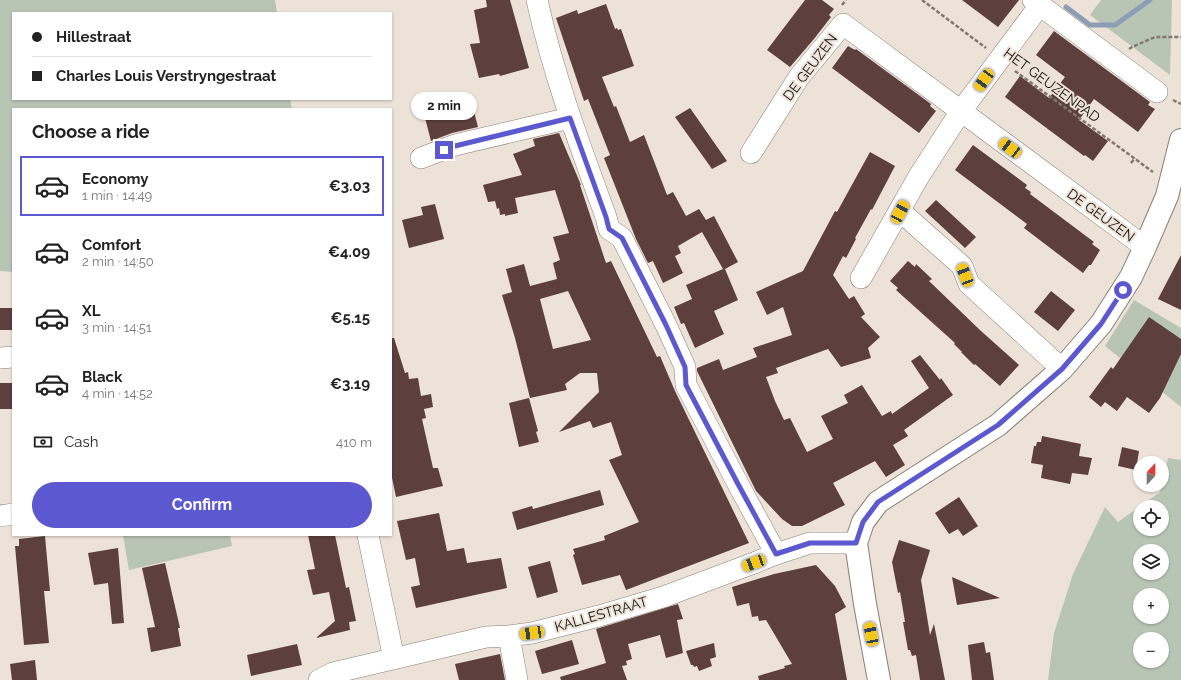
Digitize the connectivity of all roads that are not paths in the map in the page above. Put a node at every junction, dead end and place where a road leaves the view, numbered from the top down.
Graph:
1 (537, 0) edge
2 (1036, 3) edge
3 (1157, 92) dead end
4 (961, 112) junction
5 (570, 118) junction
6 (1181, 140) edge
7 (751, 153) dead end
8 (421, 158) dead end
9 (900, 212) junction
10 (1145, 247) junction
11 (861, 278) dead end
12 (0, 358) edge
13 (12, 358) edge
14 (1062, 369) junction
15 (12, 514) edge
16 (0, 516) edge
17 (368, 536) edge
18 (856, 543) junction
19 (776, 554) junction
20 (509, 636) junction
21 (394, 659) junction
22 (319, 680) edge
23 (516, 680) edge
24 (879, 680) edge

1 - 5 street
2 - 3 street
2 - 4 street
4 - 7 street, DE GEUZEN
4 - 9 street
4 - 10 street, DE GEUZEN
5 - 8 street
5 - 19 street
6 - 10 street
9 - 11 street
9 - 14 street
10 - 14 street
12 - 13 street
14 - 18 street
15 - 16 street
17 - 21 street
18 - 19 street, KALLESTRAAT
18 - 24 street
19 - 20 street, KALLESTRAAT
20 - 21 street, KALLESTRAAT
20 - 23 street
21 - 22 street, KALLESTRAAT

